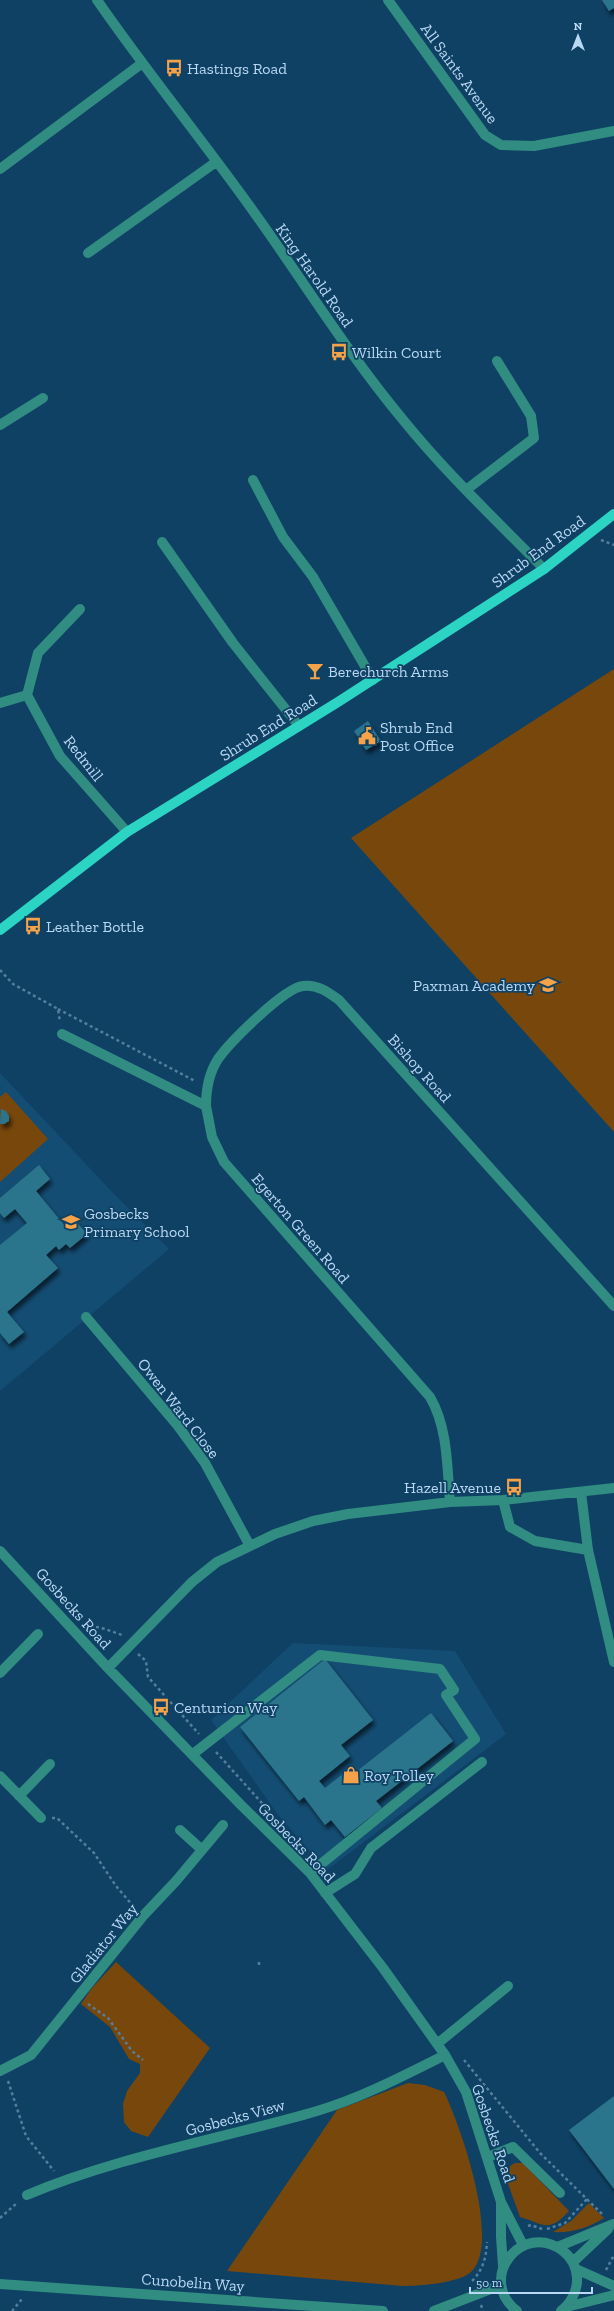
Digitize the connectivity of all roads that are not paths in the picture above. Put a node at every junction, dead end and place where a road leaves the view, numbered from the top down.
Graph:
1 (97, 0) edge
2 (388, 0) edge
3 (141, 64) junction
4 (614, 132) edge
5 (216, 162) junction
6 (0, 168) edge
7 (88, 253) dead end
8 (497, 361) dead end
9 (43, 398) dead end
10 (0, 425) edge
11 (254, 480) dead end
12 (466, 490) junction
13 (614, 514) edge
14 (162, 542) dead end
15 (544, 569) junction
16 (80, 609) dead end
17 (373, 680) junction
18 (27, 695) junction
19 (0, 703) edge
20 (299, 726) junction
21 (127, 832) junction
22 (0, 930) edge
23 (62, 1034) road end
24 (206, 1106) junction
25 (614, 1306) edge
26 (86, 1317) dead end
27 (614, 1488) edge
28 (581, 1492) junction
29 (503, 1500) junction
30 (450, 1502) junction
31 (250, 1546) junction
32 (588, 1550) junction
33 (0, 1551) edge
34 (38, 1634) dead end
35 (614, 1662) edge
36 (108, 1668) junction
37 (0, 1673) edge
38 (193, 1754) junction
39 (482, 1762) dead end
40 (50, 1764) dead end
41 (0, 1776) edge
42 (19, 1796) junction
43 (40, 1818) road end
44 (222, 1825) dead end
45 (180, 1830) dead end
46 (201, 1849) junction
47 (310, 1873) junction
48 (325, 1893) junction
49 (508, 1986) dead end
50 (437, 2044) junction
51 (444, 2055) junction
52 (2, 2070) edge
53 (488, 2158) junction
54 (560, 2193) dead end
55 (27, 2196) road end
56 (502, 2202) junction
57 (613, 2223) edge
58 (523, 2245) junction
59 (558, 2246) junction
60 (574, 2265) junction
61 (503, 2266) junction
62 (0, 2284) edge
63 (501, 2285) junction
64 (614, 2286) edge
65 (614, 2295) edge
66 (563, 2309) edge
67 (383, 2311) edge
68 (434, 2311) edge
69 (517, 2311) edge

1 - 3 street, King Harold Road
2 - 4 street, All Saints Avenue
3 - 5 street, King Harold Road
3 - 6 street
5 - 7 street
5 - 12 street, King Harold Road
8 - 12 street
9 - 10 street
11 - 17 street
12 - 15 street, King Harold Road
13 - 15 main road, Shrub End Road
14 - 20 street
15 - 17 main road, Shrub End Road
16 - 18 street
17 - 20 main road, Shrub End Road
18 - 19 street
18 - 21 street, Redmill
20 - 21 main road, Shrub End Road
21 - 22 main road, Shrub End Road
23 - 24 street
24 - 25 street, Bishop Road
24 - 30 street, Egerton Green Road
26 - 31 street, Owen Ward Close
27 - 28 street
28 - 29 street
28 - 32 street
29 - 30 street
29 - 32 street
30 - 31 street
31 - 36 street
32 - 35 street
33 - 36 street, Gosbecks Road
34 - 37 street
36 - 38 street, Gosbecks Road
38 - 47 street, Gosbecks Road
38 - 47 street
39 - 48 street
40 - 42 street
41 - 42 street
42 - 43 street
44 - 46 street, Gladiator Way
45 - 46 street
46 - 52 street, Gladiator Way
47 - 48 street, Gosbecks Road
48 - 50 street, Gosbecks Road
49 - 50 street
50 - 51 street, Gosbecks Road
51 - 53 street, Gosbecks Road
51 - 55 street, Gosbecks View
53 - 54 street
53 - 56 street, Gosbecks Road
56 - 58 street, Gosbecks Road
56 - 61 street, Gosbecks Road
57 - 59 street
57 - 60 street
58 - 59 street
58 - 61 street
59 - 60 street
60 - 64 street
60 - 66 street
61 - 63 street, Gosbecks Road
62 - 67 street, Cunobelin Way
63 - 68 street
63 - 69 street
65 - 66 street

